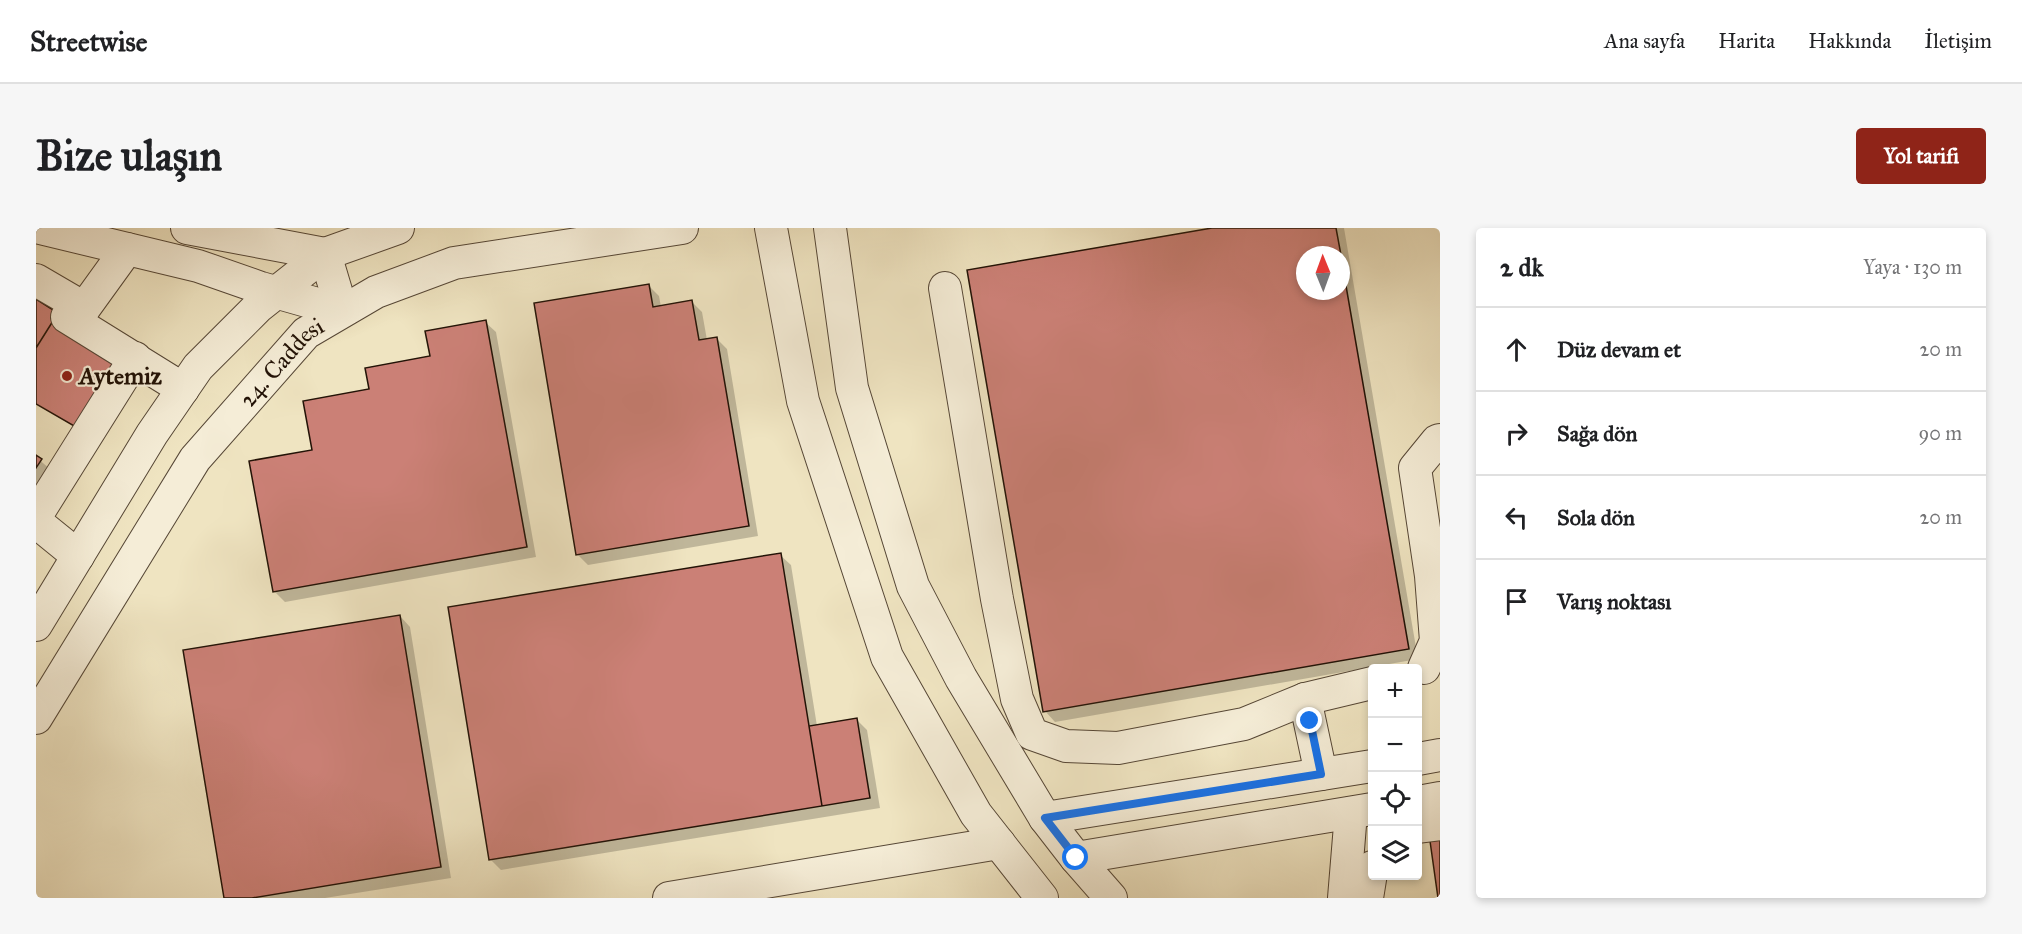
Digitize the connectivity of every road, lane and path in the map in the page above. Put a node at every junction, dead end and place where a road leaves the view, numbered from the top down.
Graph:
1 (40, 228) edge
2 (187, 228) edge
3 (398, 228) edge
4 (682, 228) edge
5 (771, 228) edge
6 (830, 228) edge
7 (127, 249) junction
8 (325, 254) junction
9 (36, 280) edge
10 (945, 288) dead end
11 (276, 292) junction
12 (342, 311) junction
13 (75, 315) junction
14 (135, 358) junction
15 (183, 388) junction
16 (1440, 440) edge
17 (36, 516) edge
18 (36, 522) edge
19 (78, 556) junction
20 (36, 625) edge
21 (1427, 666) edge
22 (1368, 684) edge
23 (1305, 699) junction
24 (36, 718) edge
25 (1440, 755) edge
26 (1422, 758) edge
27 (1368, 767) edge
28 (1321, 774) junction
29 (1440, 798) edge
30 (1422, 801) edge
31 (1362, 811) edge
32 (1045, 818) junction
33 (1440, 824) edge
34 (1422, 826) edge
35 (999, 843) junction
36 (1076, 858) junction
37 (1370, 880) edge
38 (669, 898) edge
39 (1042, 898) edge
40 (1111, 898) edge
41 (1344, 898) edge
42 (1368, 898) edge

1 - 7 street
2 - 8 street
3 - 8 street
4 - 12 street, 24. Caddesi
5 - 35 street
6 - 32 street
7 - 11 street
7 - 13 street
8 - 11 street
8 - 12 street
9 - 13 street
10 - 23 street
11 - 12 street
11 - 15 street
12 - 24 street, 24. Caddesi
13 - 14 street
14 - 15 street
14 - 17 street
15 - 19 street
16 - 21 street
18 - 19 street
19 - 20 street
22 - 23 street
23 - 28 street
25 - 26 street
27 - 28 street
28 - 32 street
29 - 30 street
31 - 36 street
31 - 41 street
32 - 36 street
33 - 34 street
35 - 38 street
35 - 39 street
36 - 40 street
37 - 42 street

